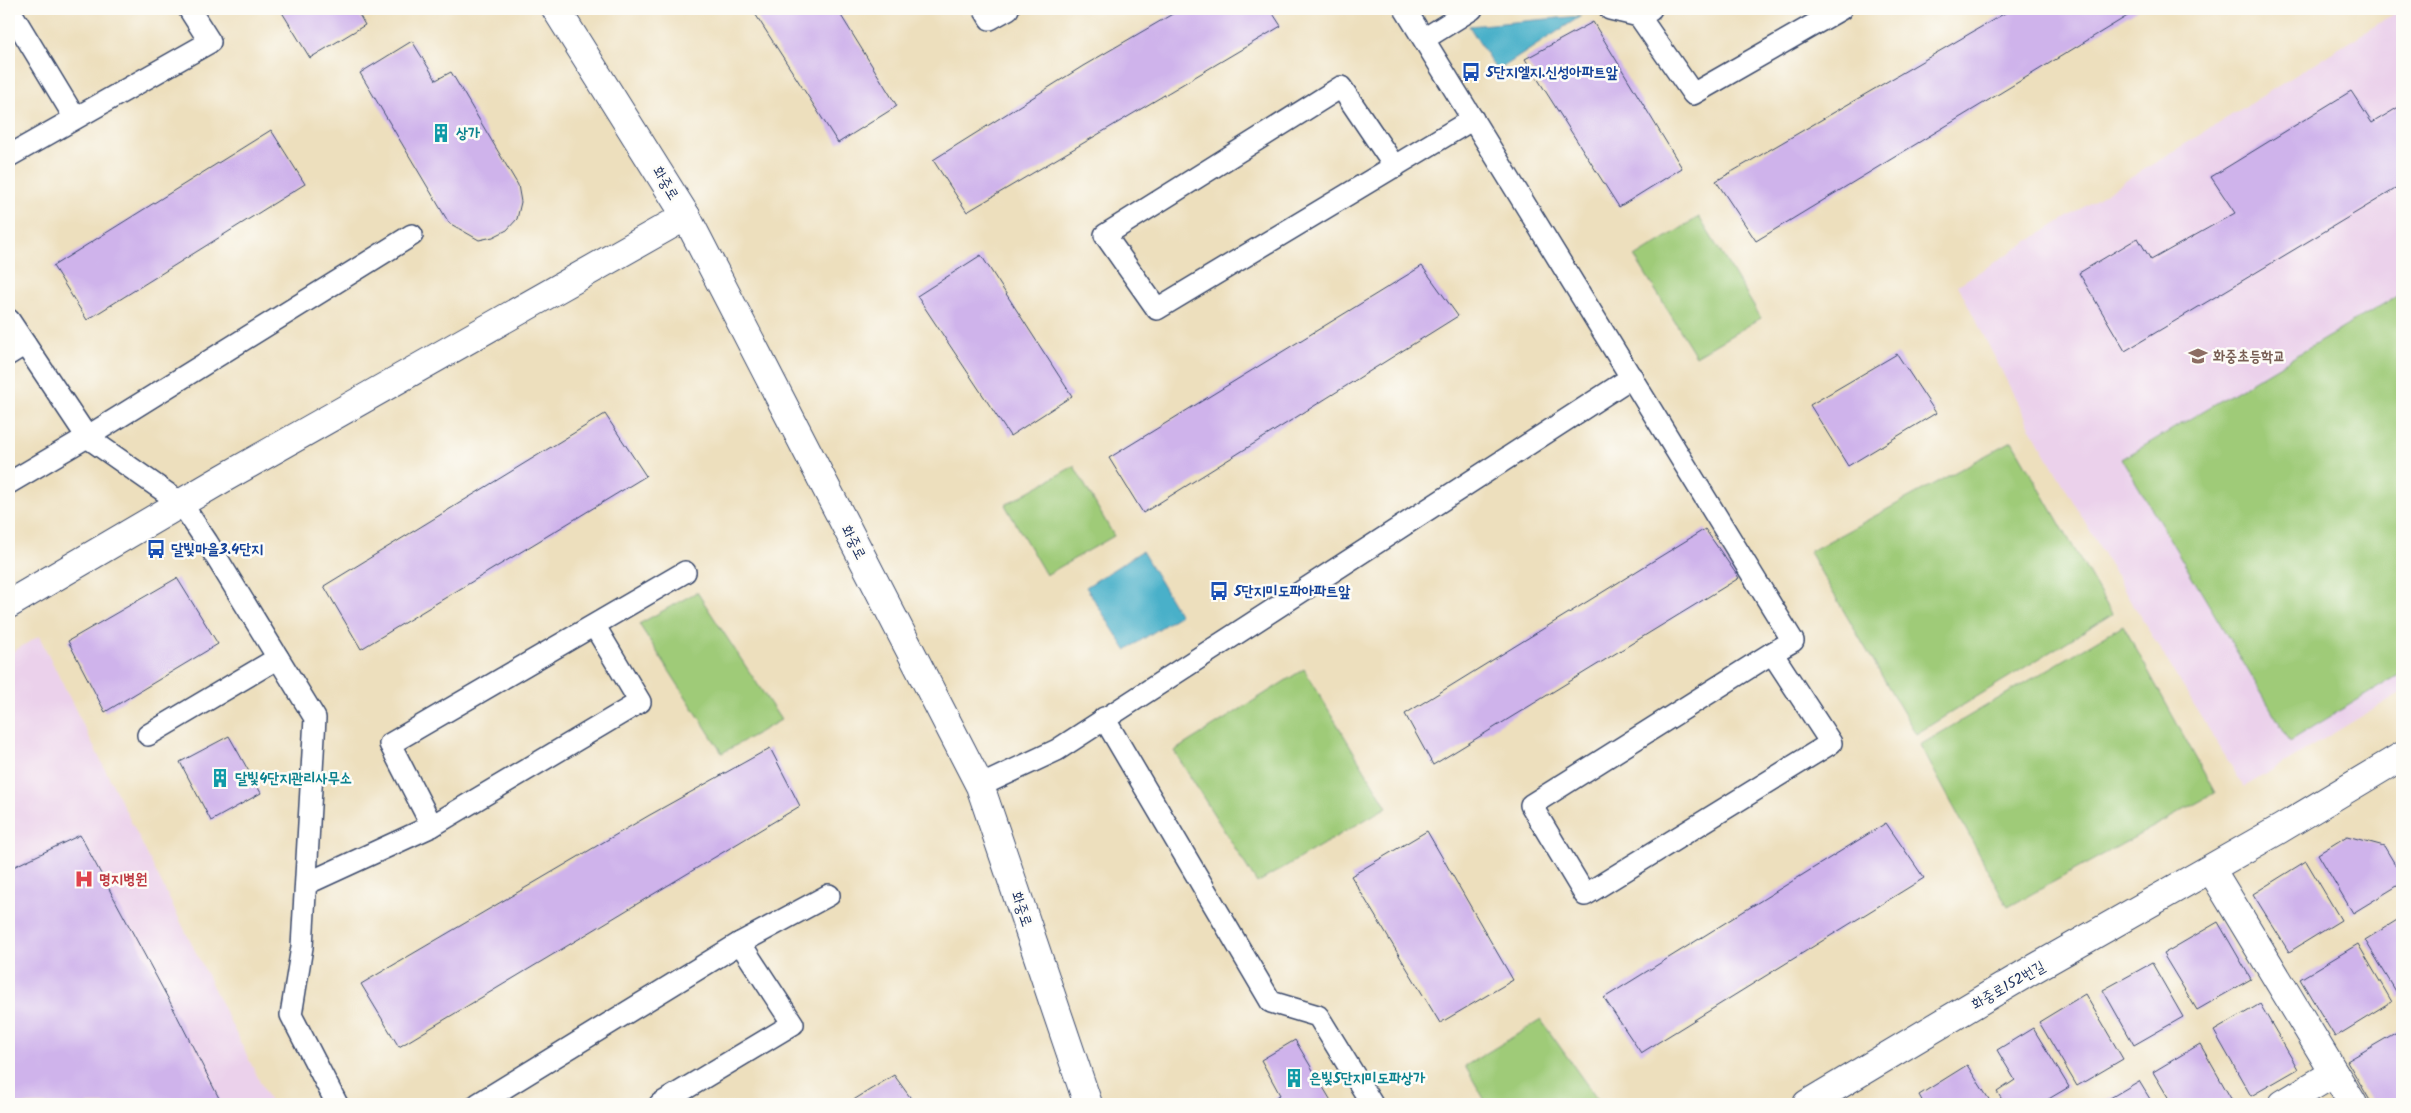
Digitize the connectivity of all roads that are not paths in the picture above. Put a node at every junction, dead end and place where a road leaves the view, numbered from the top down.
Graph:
1 (9, 9) edge
2 (189, 9) edge
3 (556, 9) edge
4 (984, 9) edge
5 (1008, 9) edge
6 (1405, 9) edge
7 (1472, 9) edge
8 (1610, 9) edge
9 (1841, 9) edge
10 (1645, 12) edge
11 (1424, 39) junction
12 (75, 118) junction
13 (1473, 119) junction
14 (9, 156) edge
15 (1395, 167) junction
16 (686, 216) junction
17 (412, 236) dead end
18 (9, 320) edge
19 (17, 349) edge
20 (1632, 377) junction
21 (87, 437) junction
22 (9, 483) edge
23 (181, 503) junction
24 (684, 572) dead end
25 (9, 604) edge
26 (594, 626) junction
27 (1772, 654) junction
28 (278, 658) junction
29 (1104, 718) junction
30 (148, 735) dead end
31 (2400, 762) edge
32 (980, 786) junction
33 (432, 826) junction
34 (2211, 868) junction
35 (306, 884) junction
36 (829, 895) dead end
37 (740, 943) junction
38 (2334, 1073) junction
39 (337, 1104) edge
40 (478, 1104) edge
41 (660, 1104) edge
42 (1088, 1104) edge
43 (1372, 1104) edge
44 (1807, 1104) edge
45 (2283, 1104) edge
46 (2353, 1104) edge

1 - 12 lane
2 - 12 lane
3 - 16 street, 화중로
4 - 5 lane
6 - 11 lane
7 - 11 lane
8 - 10 lane
9 - 10 lane
11 - 13 lane
12 - 14 lane
13 - 15 lane
13 - 20 lane
15 - 15 lane
16 - 23 street
16 - 32 street, 화중로
17 - 21 lane
18 - 19 lane
19 - 21 lane
20 - 27 lane
20 - 29 lane
21 - 22 lane
21 - 23 lane
23 - 25 street
23 - 28 lane
24 - 26 lane
26 - 33 lane
26 - 33 lane
27 - 27 lane
28 - 30 lane
28 - 35 lane
29 - 32 lane
29 - 43 lane
31 - 34 street, 화중로152번길
32 - 42 street, 화중로
33 - 35 lane
34 - 38 street
34 - 44 street, 화중로152번길
35 - 39 lane
36 - 37 lane
37 - 40 lane
37 - 41 lane
38 - 45 street
38 - 46 street

